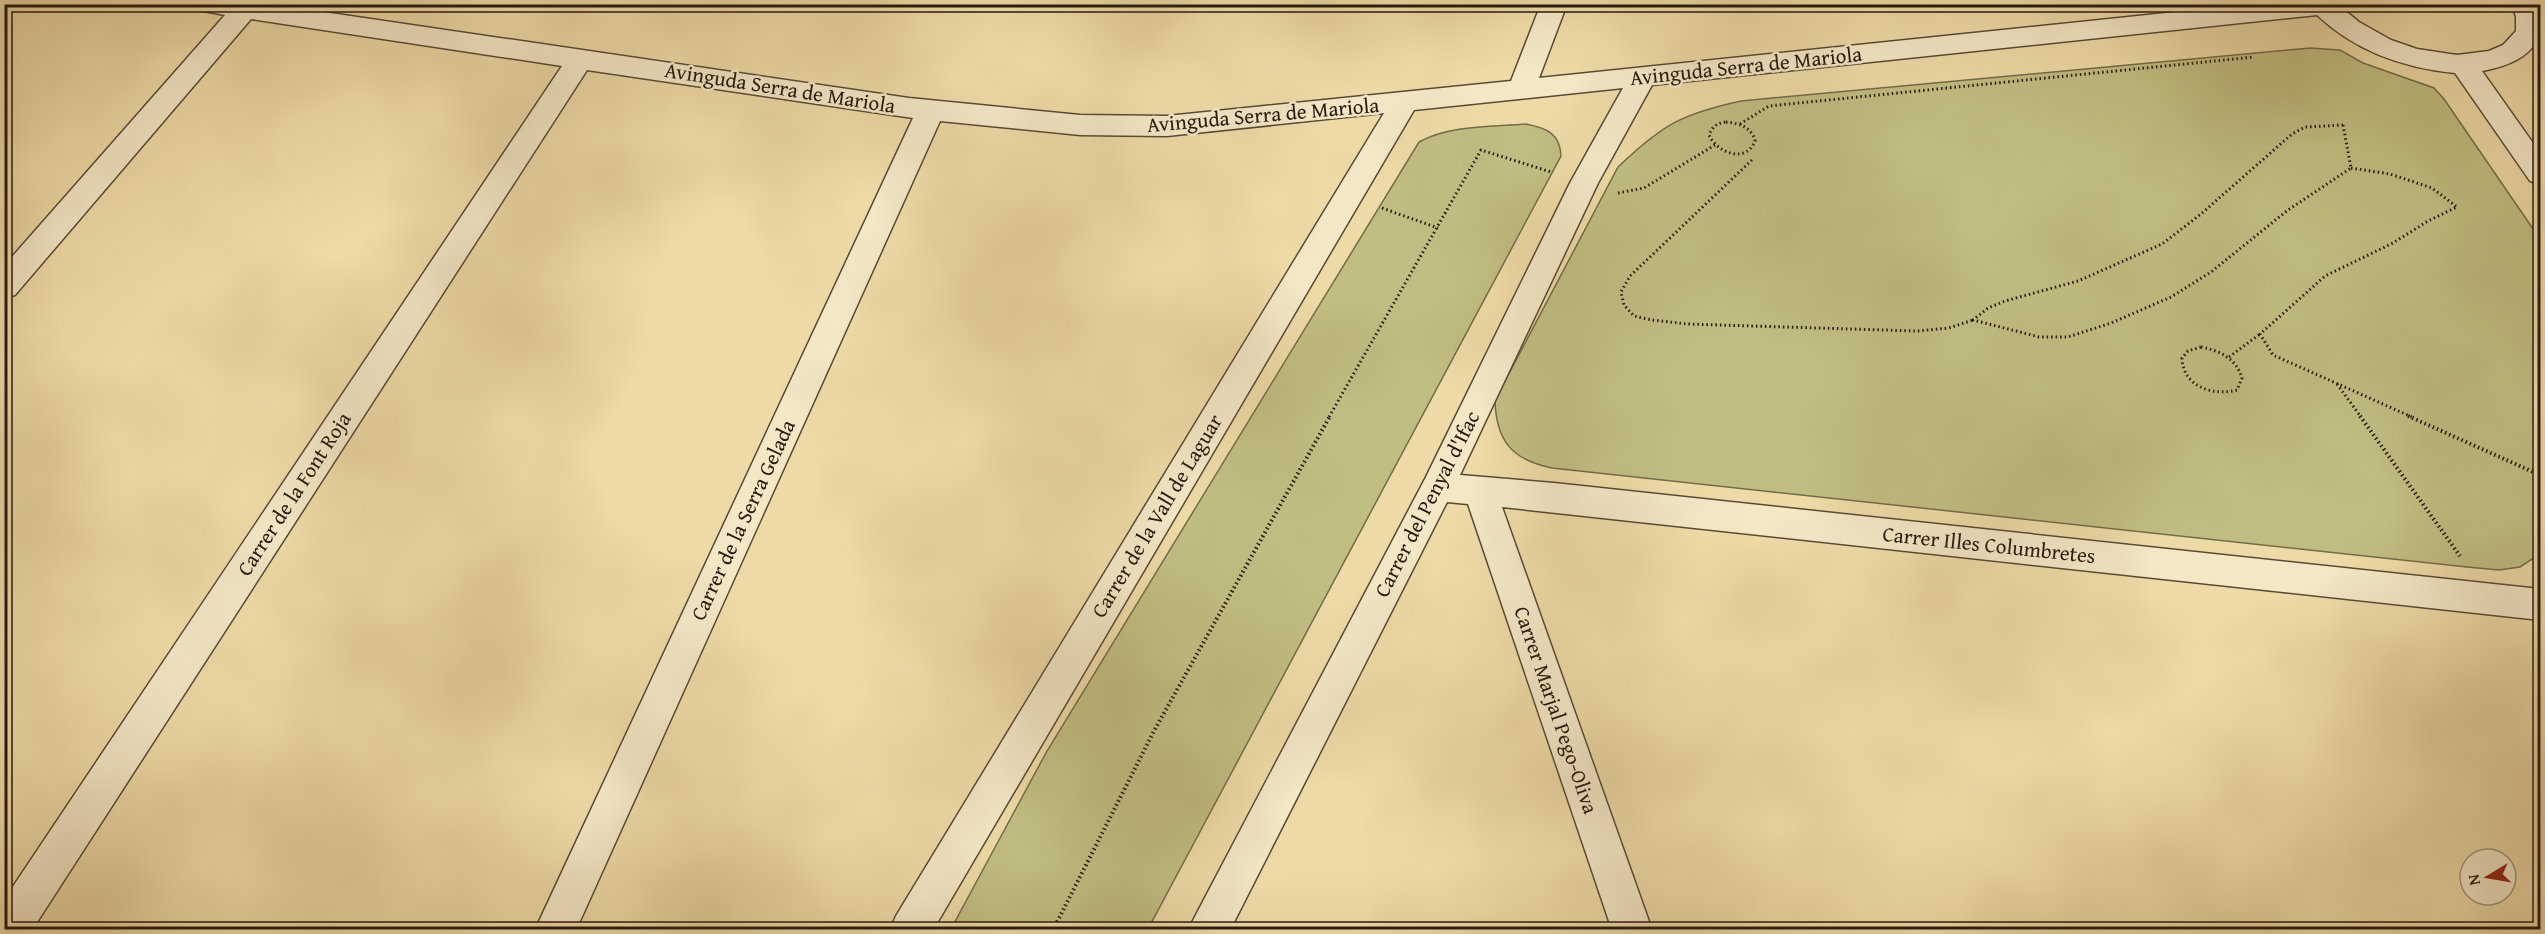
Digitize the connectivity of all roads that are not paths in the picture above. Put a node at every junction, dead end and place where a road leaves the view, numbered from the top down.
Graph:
1 (207, 4) edge
2 (1554, 4) edge
3 (2524, 4) edge
4 (2322, 5) edge
5 (244, 10) junction
6 (581, 58) junction
7 (2463, 64) junction
8 (1643, 77) junction
9 (1521, 90) junction
10 (1404, 103) junction
11 (931, 110) junction
12 (2541, 174) edge
13 (4, 287) edge
14 (1438, 487) junction
15 (1480, 491) junction
16 (2541, 605) edge
17 (8, 930) edge
18 (555, 930) edge
19 (910, 930) edge
20 (1208, 930) edge
21 (1632, 930) edge

1 - 5 street, Avinguda Serra de Mariola
2 - 9 street
3 - 7 street
4 - 7 street
4 - 8 street, Avinguda Serra de Mariola
5 - 6 street, Avinguda Serra de Mariola
5 - 13 street
6 - 11 street, Avinguda Serra de Mariola
6 - 17 street, Carrer de la Font Roja
7 - 12 street
8 - 9 street, Avinguda Serra de Mariola
8 - 14 street, Carrer del Penyal d'Ifac
9 - 10 street, Avinguda Serra de Mariola
10 - 11 street, Avinguda Serra de Mariola
10 - 19 street, Carrer de la Vall de Laguar
11 - 18 street, Carrer de la Serra Gelada
14 - 15 street, Carrer Illes Columbretes
14 - 20 street, Carrer del Penyal d'Ifac
15 - 16 street, Carrer Illes Columbretes
15 - 21 street, Carrer Marjal Pego-Oliva

